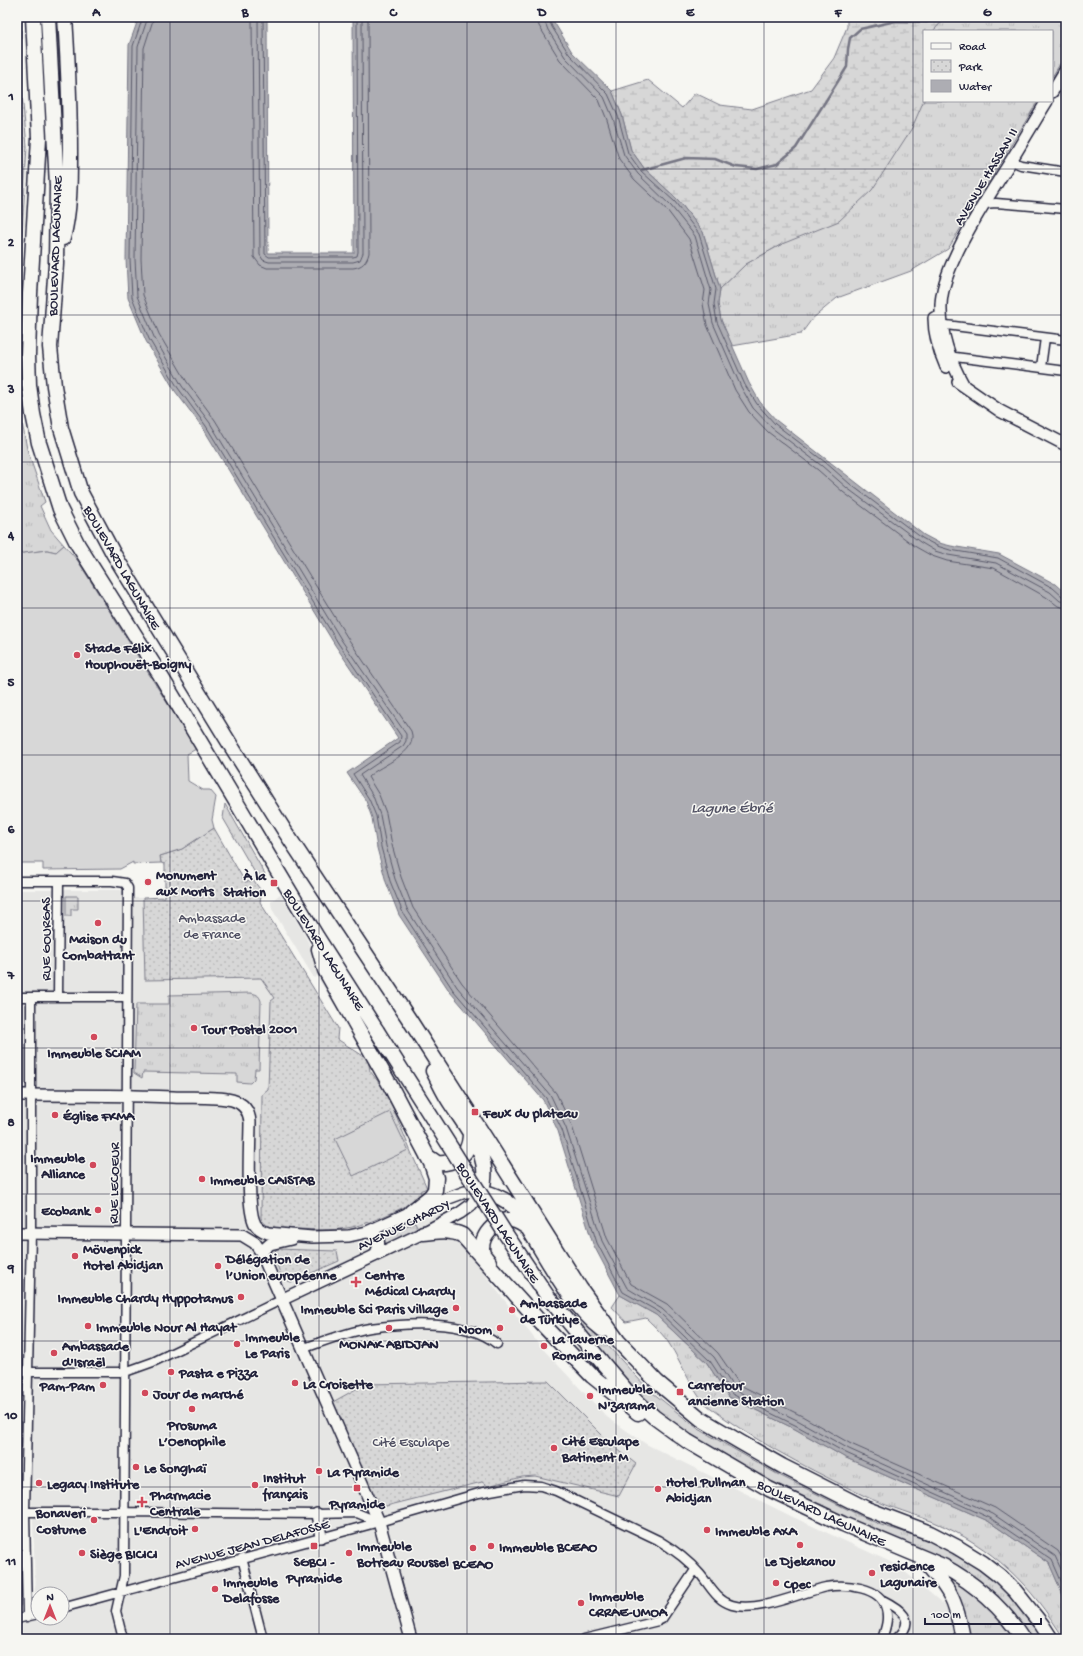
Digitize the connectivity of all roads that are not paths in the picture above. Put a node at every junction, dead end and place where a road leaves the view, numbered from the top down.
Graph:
1 (48, 17) edge
2 (66, 17) edge
3 (33, 21) edge
4 (1066, 69) edge
5 (1053, 90) edge
6 (1046, 102) edge
7 (1010, 161) junction
8 (1066, 172) edge
9 (984, 204) junction
10 (1066, 209) edge
11 (56, 264) junction
12 (938, 324) junction
13 (1045, 338) junction
14 (1066, 340) edge
15 (944, 355) junction
16 (1041, 367) junction
17 (1066, 371) edge
18 (1066, 445) edge
19 (17, 881) edge
20 (59, 881) junction
21 (316, 937) junction
22 (17, 997) edge
23 (31, 997) junction
24 (58, 997) junction
25 (127, 997) junction
26 (409, 1019) junction
27 (17, 1095) edge
28 (31, 1095) junction
29 (127, 1095) junction
30 (470, 1133) junction
31 (427, 1156) junction
32 (481, 1191) junction
33 (251, 1211) junction
34 (411, 1212) junction
35 (529, 1229) junction
36 (367, 1232) junction
37 (17, 1233) edge
38 (31, 1233) junction
39 (423, 1233) junction
40 (125, 1234) junction
41 (242, 1234) junction
42 (312, 1237) junction
43 (261, 1252) junction
44 (376, 1255) junction
45 (495, 1270) junction
46 (281, 1300) junction
47 (618, 1341) junction
48 (497, 1344) dead end
49 (302, 1349) junction
50 (17, 1372) edge
51 (27, 1372) junction
52 (125, 1372) junction
53 (769, 1489) junction
54 (21, 1512) edge
55 (124, 1512) junction
56 (317, 1514) junction
57 (379, 1522) junction
58 (321, 1537) junction
59 (919, 1556) junction
60 (242, 1558) junction
61 (695, 1570) junction
62 (120, 1593) junction
63 (881, 1599) junction
64 (70, 1606) edge
65 (30, 1616) edge
66 (27, 1617) junction
67 (17, 1619) edge
68 (123, 1639) edge
69 (263, 1639) edge
70 (411, 1639) edge
71 (584, 1639) edge
72 (882, 1639) edge
73 (896, 1639) edge
74 (963, 1639) edge
75 (1023, 1639) edge
76 (1051, 1639) edge

1 - 11 highway, BOULEVARD LAGUNAIRE
2 - 11 highway
3 - 21 highway, BOULEVARD LAGUNAIRE
4 - 5 street
6 - 7 street, AVENUE HASSAN II
7 - 8 street
7 - 9 street, AVENUE HASSAN II
9 - 10 street
9 - 12 street, AVENUE HASSAN II
11 - 26 highway, BOULEVARD LAGUNAIRE
12 - 13 street
12 - 15 street, AVENUE HASSAN II
13 - 14 street
13 - 16 street
15 - 16 street
15 - 18 street, AVENUE HASSAN II
16 - 17 street
19 - 20 street, RUE LECOEUR
20 - 24 street, RUE GOURGAS
20 - 25 street, RUE LECOEUR
21 - 31 highway
21 - 53 highway, BOULEVARD LAGUNAIRE, bridge
22 - 23 street
23 - 24 street
23 - 28 street
24 - 25 street
25 - 29 street, RUE LECOEUR
26 - 30 highway
26 - 47 highway, BOULEVARD LAGUNAIRE
27 - 28 street
28 - 29 street
28 - 38 street
29 - 33 street
29 - 40 street, RUE LECOEUR
30 - 31 highway
30 - 32 highway
31 - 34 highway
32 - 34 street
32 - 35 highway
32 - 39 street, AVENUE CHARDY
33 - 41 street
33 - 42 street
34 - 36 street
35 - 45 highway
35 - 47 highway
36 - 42 street
36 - 44 street
37 - 38 street
38 - 40 street
38 - 51 street
39 - 44 street, AVENUE CHARDY
39 - 45 highway
40 - 41 street
40 - 52 street, RUE LECOEUR
41 - 43 street
42 - 43 street
43 - 46 street
44 - 46 street, AVENUE CHARDY
45 - 53 highway
46 - 49 street
46 - 52 street, AVENUE CHARDY
47 - 76 highway, BOULEVARD LAGUNAIRE
48 - 49 street
49 - 57 street
50 - 51 street, AVENUE CHARDY
51 - 52 street, AVENUE CHARDY
51 - 54 street
52 - 55 street, RUE LECOEUR
53 - 59 highway, BOULEVARD LAGUNAIRE
54 - 55 street
54 - 66 street
55 - 56 street
55 - 62 street, RUE LECOEUR
56 - 57 street
56 - 58 street
57 - 58 street, AVENUE JEAN DELAFOSSE
57 - 61 street, AVENUE JEAN DELAFOSSE
57 - 70 street
58 - 60 street, AVENUE JEAN DELAFOSSE
59 - 74 highway
59 - 75 highway, BOULEVARD LAGUNAIRE
60 - 62 street, AVENUE JEAN DELAFOSSE
60 - 69 street
61 - 63 street, AVENUE JEAN DELAFOSSE
61 - 71 street
62 - 64 street, AVENUE JEAN DELAFOSSE
62 - 68 street, RUE LECOEUR
63 - 72 street
63 - 73 street, AVENUE JEAN DELAFOSSE
65 - 66 street
66 - 67 street

